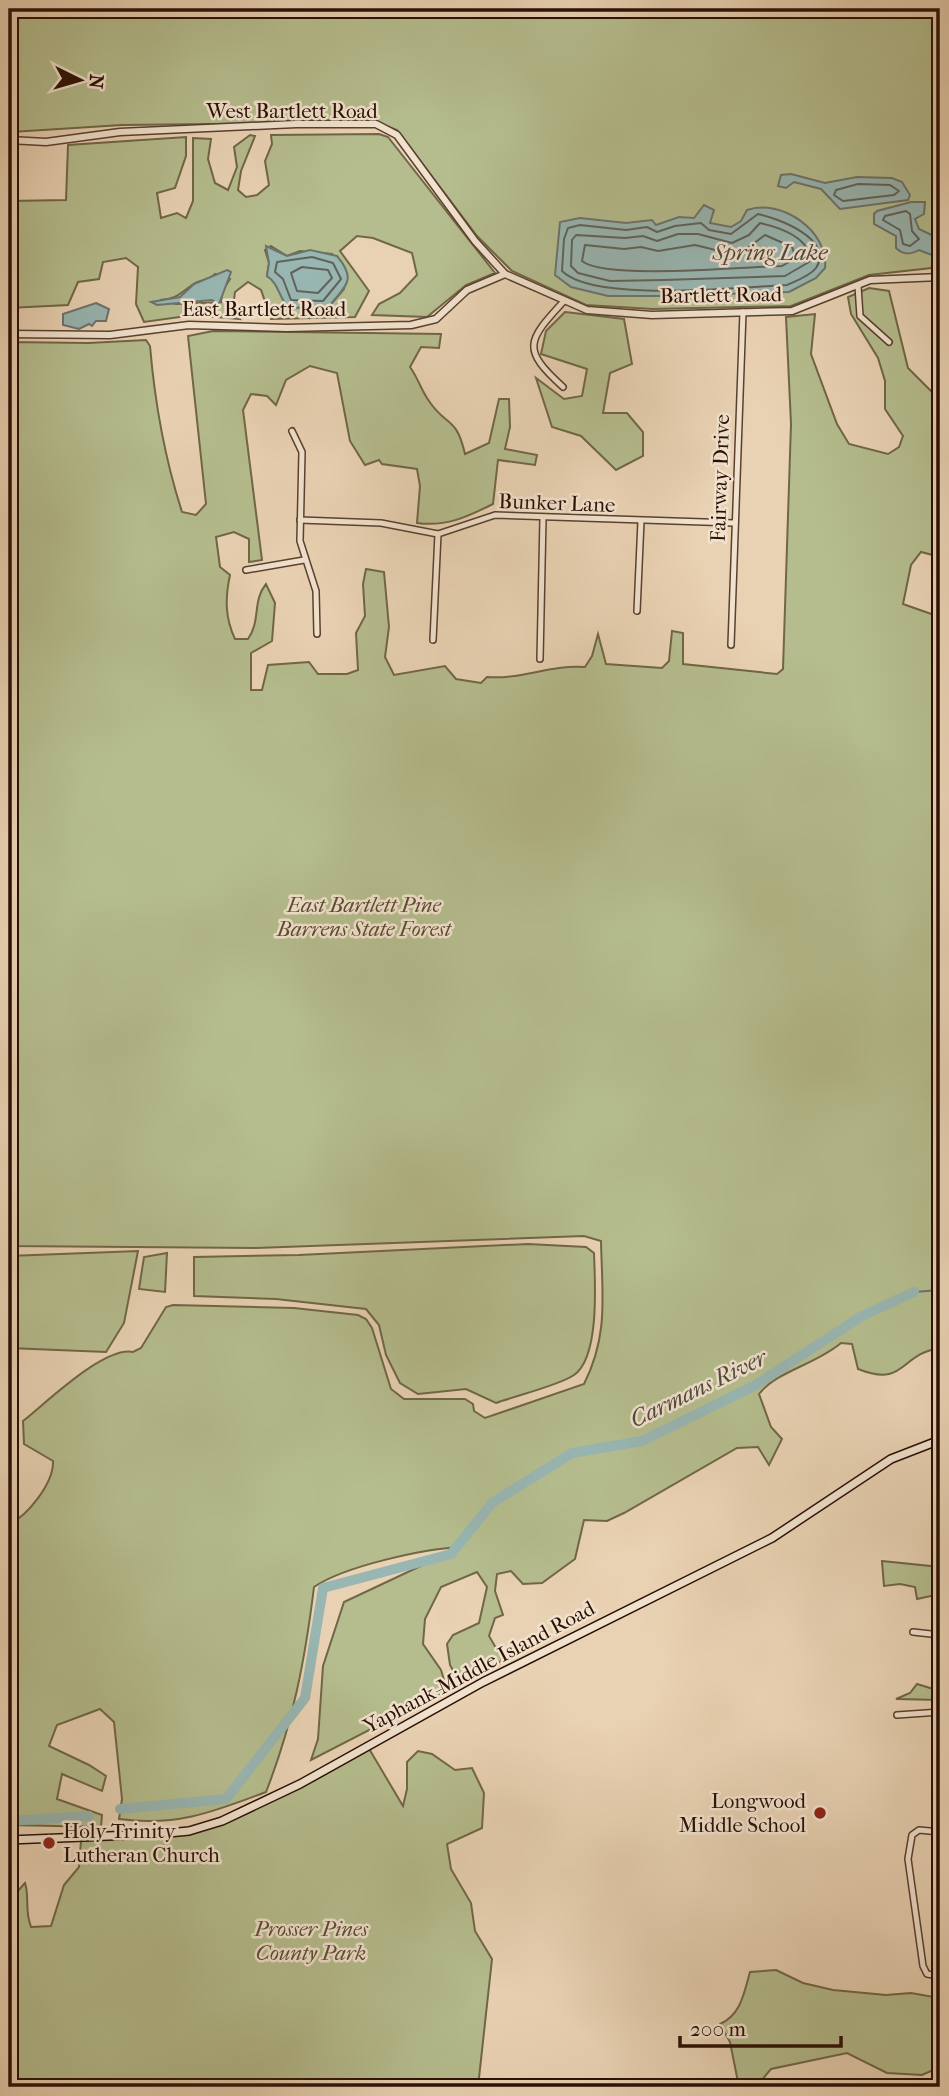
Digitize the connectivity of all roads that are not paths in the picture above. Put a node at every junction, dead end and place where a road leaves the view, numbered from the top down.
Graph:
1 (9, 140) edge
2 (505, 274) junction
3 (940, 277) edge
4 (858, 286) junction
5 (564, 301) junction
6 (743, 312) junction
7 (9, 334) edge
8 (889, 342) dead end
9 (563, 387) dead end
10 (292, 431) dead end
11 (543, 518) junction
12 (300, 520) junction
13 (640, 522) junction
14 (734, 523) junction
15 (438, 534) junction
16 (304, 560) junction
17 (246, 570) dead end
18 (637, 611) dead end
19 (317, 634) dead end
20 (433, 640) dead end
21 (731, 645) dead end
22 (540, 659) dead end
23 (940, 1440) edge
24 (913, 1632) dead end
25 (940, 1635) edge
26 (940, 1712) edge
27 (897, 1715) dead end
28 (940, 1832) edge
29 (9, 1840) edge
30 (940, 1976) edge

1 - 2 street, West Bartlett Road
2 - 5 street, Bartlett Road
2 - 7 street, East Bartlett Road
3 - 4 street, Bartlett Road
4 - 6 street, Bartlett Road
4 - 8 street
5 - 6 street, Bartlett Road
5 - 9 street
6 - 14 street, Fairway Drive
10 - 12 street
11 - 13 street, Bunker Lane
11 - 15 street, Bunker Lane
11 - 22 street
12 - 15 street, Bunker Lane
12 - 16 street
13 - 14 street, Bunker Lane
13 - 18 street
14 - 21 street, Fairway Drive
15 - 20 street
16 - 17 street
16 - 19 street
23 - 29 main road, Yaphank-Middle Island Road
24 - 25 street
26 - 27 street
28 - 30 street

